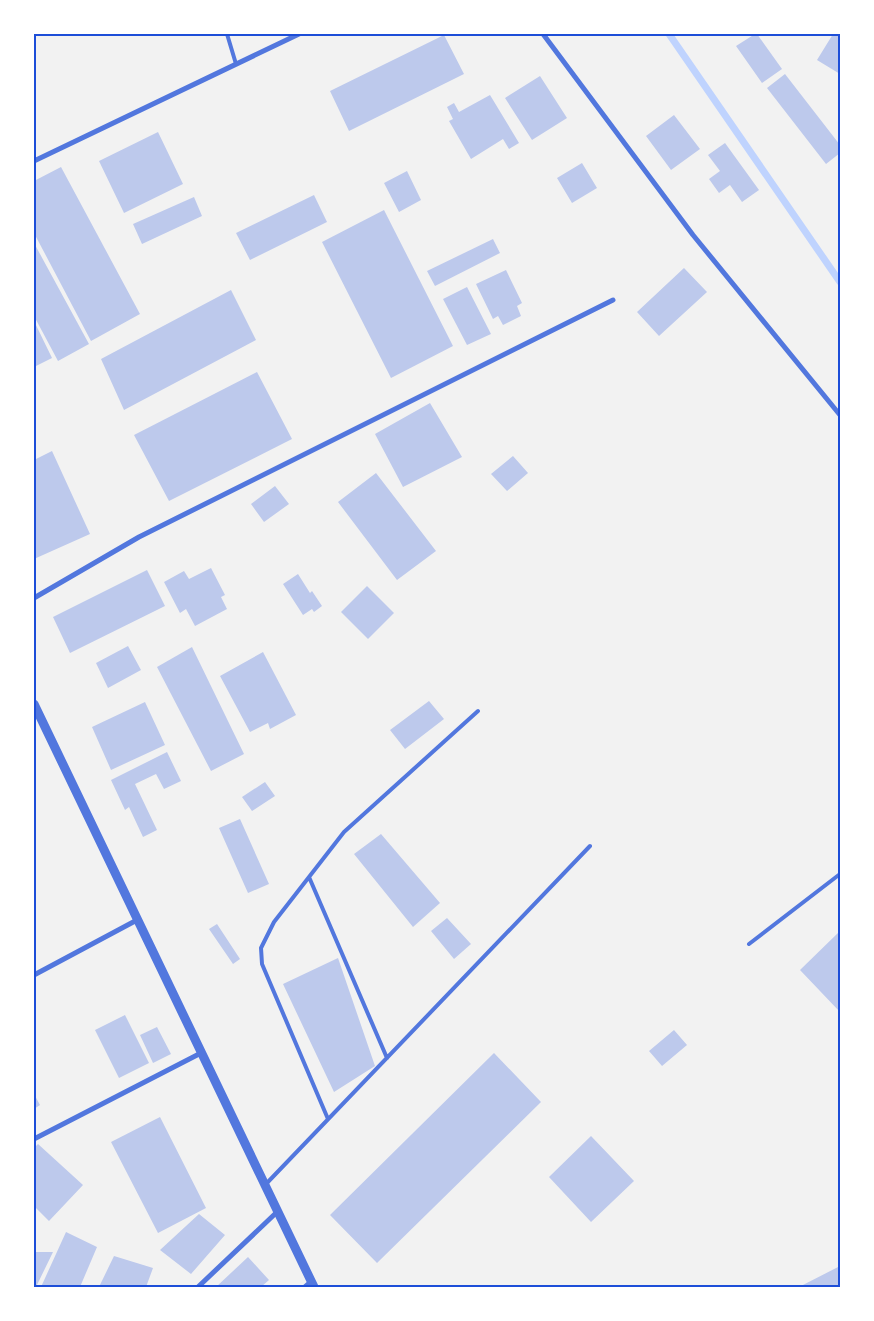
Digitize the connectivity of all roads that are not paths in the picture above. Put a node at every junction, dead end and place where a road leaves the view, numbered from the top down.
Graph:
1 (226, 34) edge
2 (299, 34) edge
3 (543, 34) edge
4 (236, 64) junction
5 (34, 162) edge
6 (613, 300) dead end
7 (840, 415) edge
8 (34, 598) edge
9 (34, 704) edge
10 (478, 711) dead end
11 (590, 846) dead end
12 (840, 874) edge
13 (309, 877) junction
14 (137, 920) junction
15 (749, 944) dead end
16 (34, 975) edge
17 (201, 1052) junction
18 (387, 1058) junction
19 (328, 1119) junction
20 (34, 1139) edge
21 (264, 1186) junction
22 (277, 1212) junction
23 (309, 1285) edge
24 (198, 1287) edge

1 - 4 lane
2 - 4 street
3 - 7 street
4 - 5 street
6 - 8 street
9 - 14 street
10 - 13 lane
11 - 18 lane
12 - 15 lane
13 - 18 lane
13 - 19 lane
14 - 16 street
14 - 17 street
17 - 20 street
17 - 21 street
18 - 19 lane
19 - 21 lane
21 - 22 street
22 - 23 street
22 - 24 street

